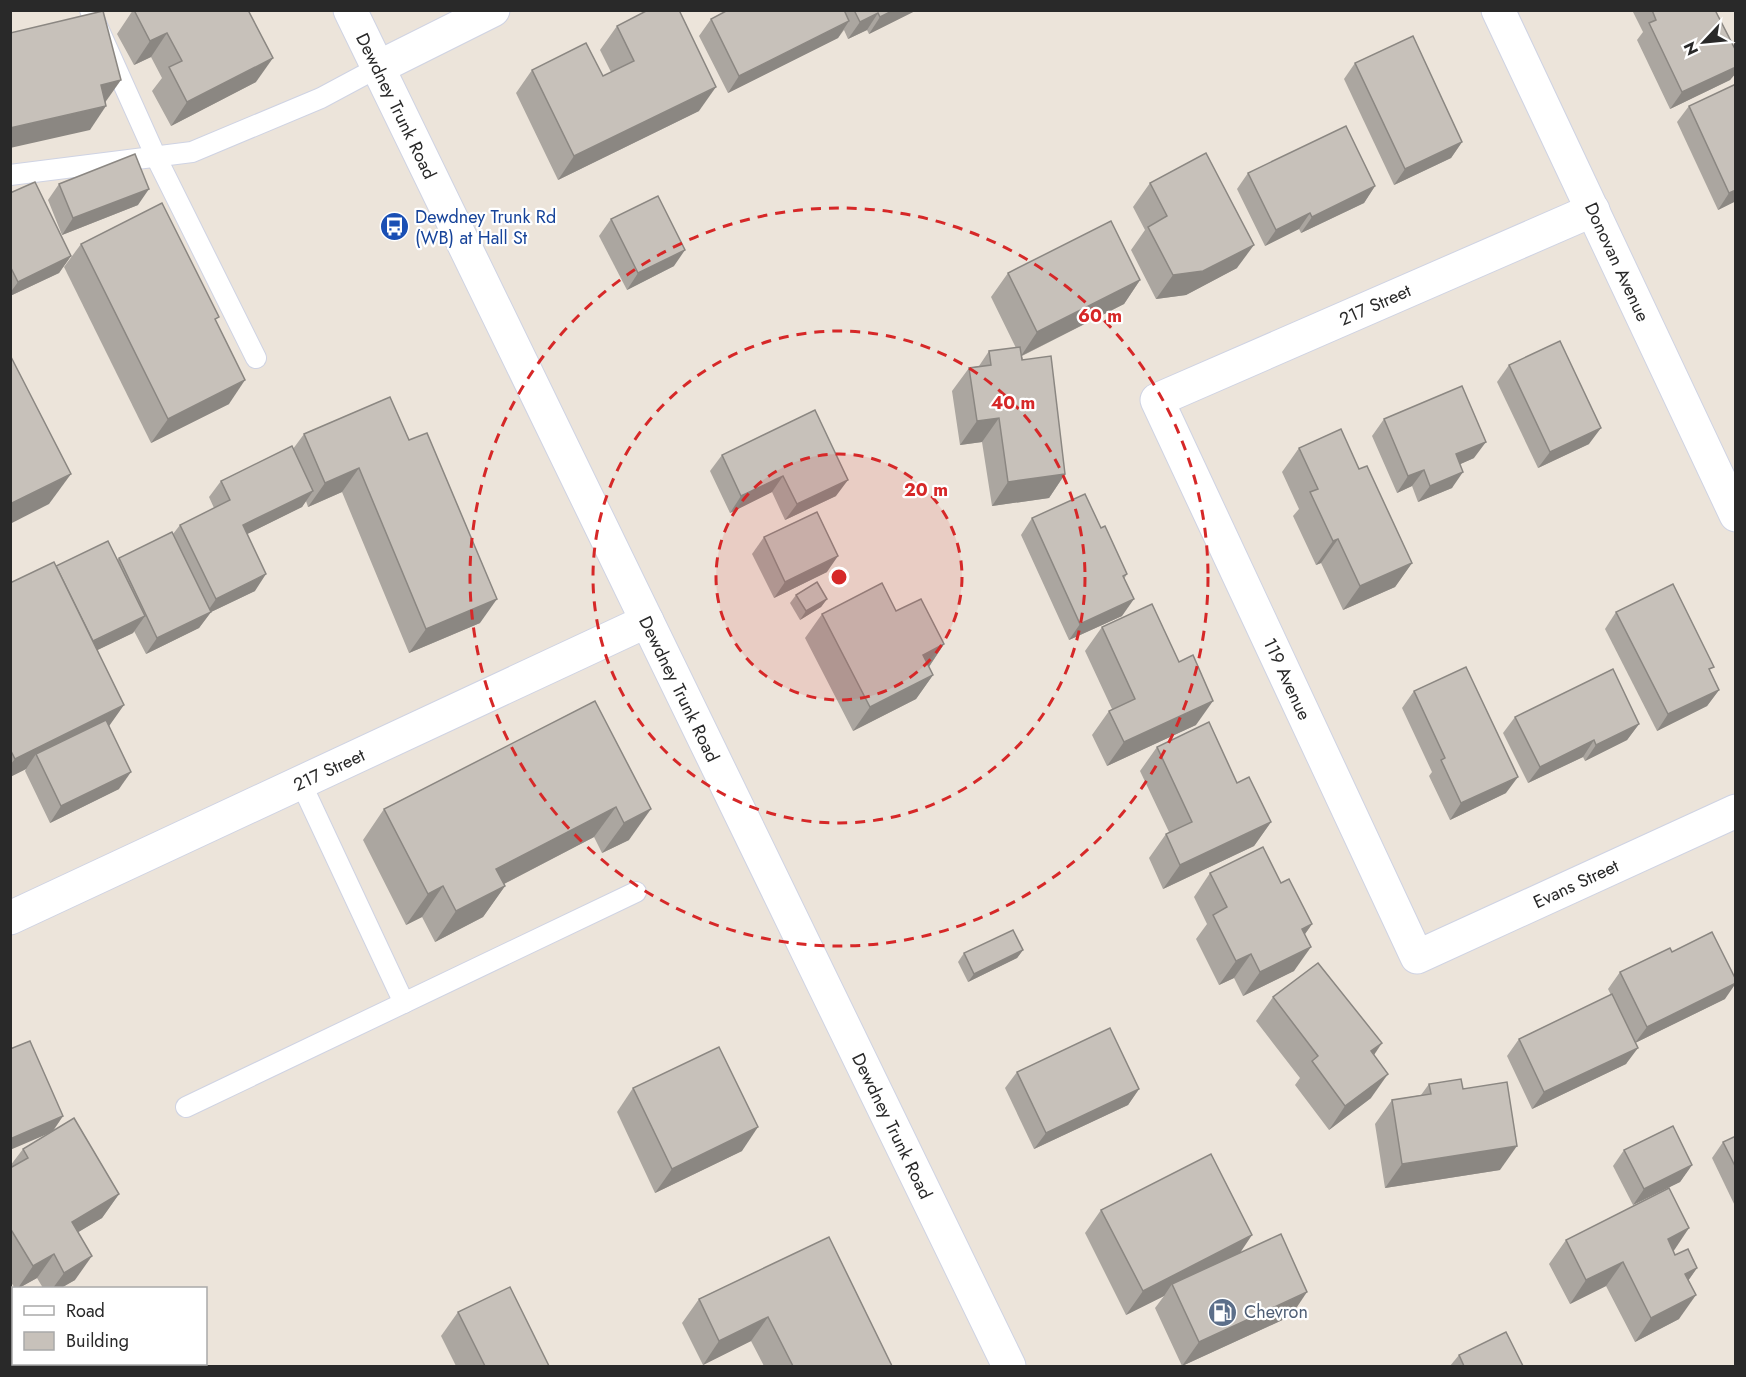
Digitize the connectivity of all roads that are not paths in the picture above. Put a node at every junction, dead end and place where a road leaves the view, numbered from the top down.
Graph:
1 (90, 10) edge
2 (350, 10) edge
3 (493, 10) edge
4 (1498, 10) edge
5 (377, 68) junction
6 (156, 157) junction
7 (10, 175) edge
8 (1593, 210) junction
9 (256, 358) dead end
10 (1157, 400) joint
11 (1736, 515) edge
12 (647, 621) junction
13 (301, 783) junction
14 (1736, 812) edge
15 (636, 892) dead end
16 (10, 918) edge
17 (1417, 957) joint
18 (404, 1003) junction
19 (186, 1107) dead end
20 (1009, 1366) edge

1 - 6 lane
2 - 5 street, Dewdney Trunk Road
3 - 5 street
4 - 8 street, Donovan Avenue
5 - 6 lane
5 - 12 street, Dewdney Trunk Road
6 - 7 lane
6 - 9 lane
8 - 10 street, 217 Street
8 - 11 street, Donovan Avenue
10 - 17 street, 119 Avenue
12 - 13 street, 217 Street
12 - 20 street, Dewdney Trunk Road
13 - 16 street, 217 Street
13 - 18 lane
14 - 17 street, Evans Street
15 - 18 lane
18 - 19 lane

